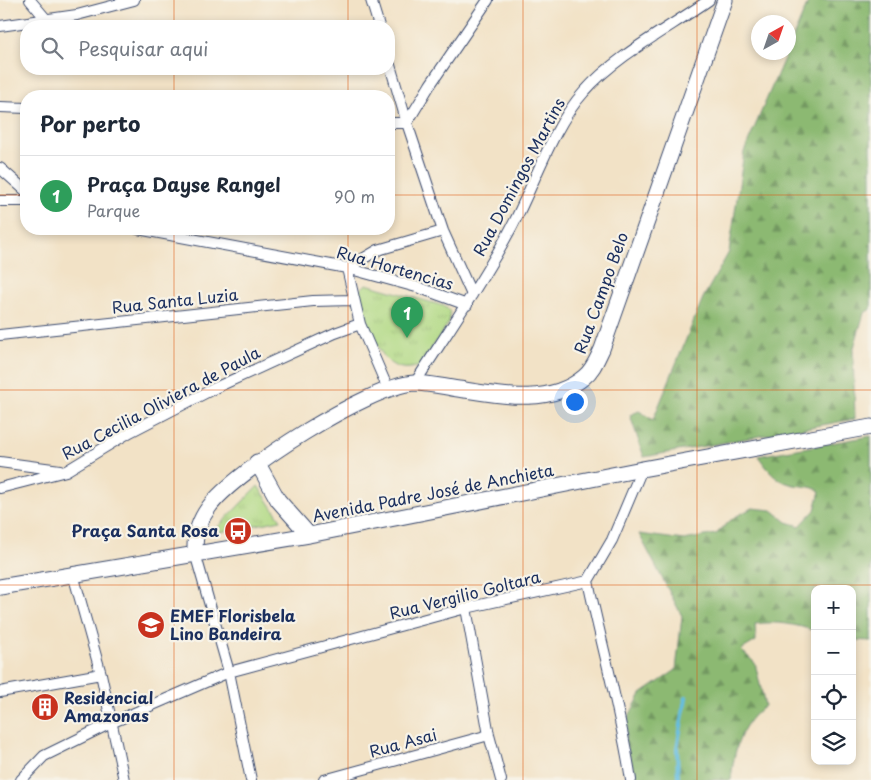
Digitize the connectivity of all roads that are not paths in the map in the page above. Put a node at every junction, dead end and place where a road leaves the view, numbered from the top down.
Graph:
1 (30, 0) edge
2 (134, 0) edge
3 (371, 0) edge
4 (488, 0) edge
5 (709, 0) edge
6 (725, 0) edge
7 (46, 19) junction
8 (39, 20) edge
9 (377, 20) edge
10 (20, 23) edge
11 (0, 26) edge
12 (393, 75) edge
13 (0, 107) edge
14 (20, 108) edge
15 (395, 123) edge
16 (406, 123) junction
17 (0, 168) edge
18 (20, 186) edge
19 (20, 201) edge
20 (0, 202) edge
21 (443, 231) junction
22 (170, 235) edge
23 (347, 268) junction
24 (472, 295) junction
25 (353, 300) junction
26 (467, 305) junction
27 (360, 324) junction
28 (0, 335) edge
29 (415, 383) junction
30 (388, 390) junction
31 (871, 427) edge
32 (0, 462) edge
33 (257, 462) junction
34 (642, 469) junction
35 (66, 471) junction
36 (0, 488) edge
37 (309, 536) junction
38 (195, 553) junction
39 (73, 574) junction
40 (588, 581) junction
41 (0, 587) edge
42 (466, 608) junction
43 (229, 672) junction
44 (101, 674) junction
45 (0, 692) edge
46 (111, 723) junction
47 (489, 735) junction
48 (21, 780) edge
49 (124, 780) edge
50 (251, 780) edge
51 (324, 780) edge
52 (501, 780) edge
53 (632, 780) edge

1 - 7 street
2 - 7 street
3 - 9 street
4 - 16 street
5 - 24 street, Rua Domingos Martins
6 - 29 street, Rua Campo Belo
7 - 8 street
10 - 11 street
12 - 16 street
13 - 14 street
15 - 16 street
16 - 21 street
17 - 18 street
19 - 20 street
21 - 23 street
21 - 24 street
22 - 23 street, Rua Hortencias
23 - 25 street
23 - 26 street, Rua Hortencias
24 - 26 street, Rua Domingos Martins
25 - 27 street
25 - 28 street, Rua Santa Luzia
26 - 29 street, Rua Domingos Martins
27 - 30 street
27 - 35 street, Rua Cecilia Oliviera de Paula
29 - 30 street, Rua Campo Belo
30 - 33 street, Rua Campo Belo
31 - 34 street, Avenida Padre José de Anchieta
32 - 35 street
33 - 37 street
33 - 38 street, Rua Campo Belo
34 - 37 street, Avenida Padre José de Anchieta
34 - 40 street
35 - 36 street, Rua Cecilia Oliviera de Paula
37 - 38 street, Avenida Padre José de Anchieta
38 - 39 street, Avenida Padre José de Anchieta
38 - 43 street
39 - 41 street, Avenida Padre José de Anchieta
39 - 44 street
40 - 42 street, Rua Vergilio Goltara
40 - 53 street
42 - 43 street, Rua Vergilio Goltara
42 - 47 street
43 - 46 street, Rua Vergilio Goltara
43 - 50 street
44 - 45 street
44 - 46 street
46 - 48 street, Rua Vergilio Goltara
46 - 49 street
47 - 51 street, Rua Asai
47 - 52 street

